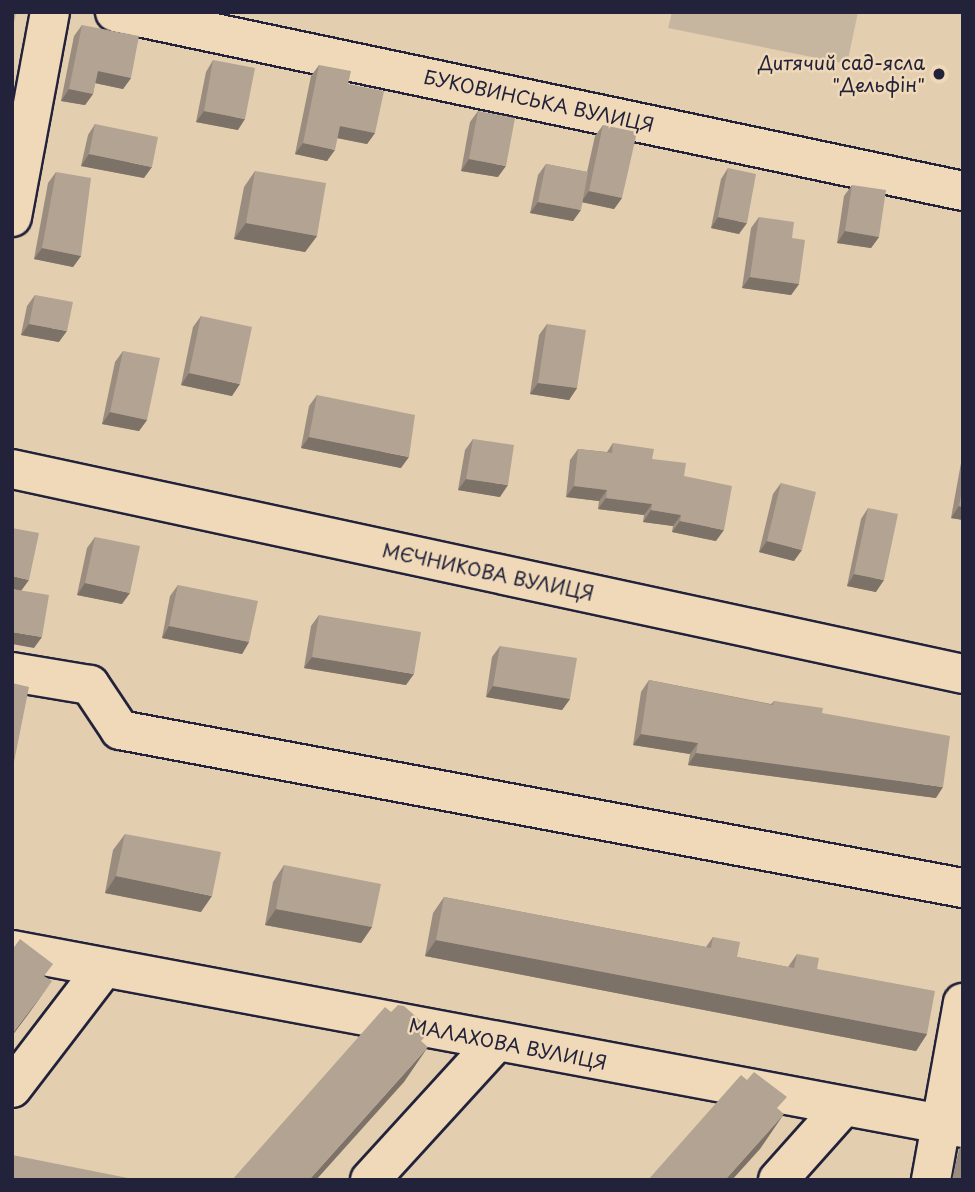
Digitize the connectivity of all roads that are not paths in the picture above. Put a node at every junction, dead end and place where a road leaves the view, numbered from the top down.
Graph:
1 (50, 12) edge
2 (115, 12) edge
3 (963, 191) edge
4 (12, 217) edge
5 (12, 470) edge
6 (12, 672) edge
7 (963, 674) edge
8 (963, 888) edge
9 (12, 950) edge
10 (103, 969) junction
11 (963, 1003) edge
12 (496, 1042) junction
13 (12, 1088) edge
14 (843, 1107) junction
15 (953, 1126) edge
16 (370, 1180) edge
17 (778, 1180) edge
18 (931, 1180) edge

1 - 4 street
2 - 3 street, БУКОВИНСЬКА ВУЛИЦЯ
5 - 7 street, МЄЧНИКОВА ВУЛИЦЯ
6 - 8 street
9 - 10 street, МАЛАХОВА ВУЛИЦЯ
10 - 12 street, МАЛАХОВА ВУЛИЦЯ
10 - 13 street
11 - 15 street
12 - 14 street, МАЛАХОВА ВУЛИЦЯ
12 - 16 street
14 - 15 street, МАЛАХОВА ВУЛИЦЯ
14 - 17 street
15 - 18 street

